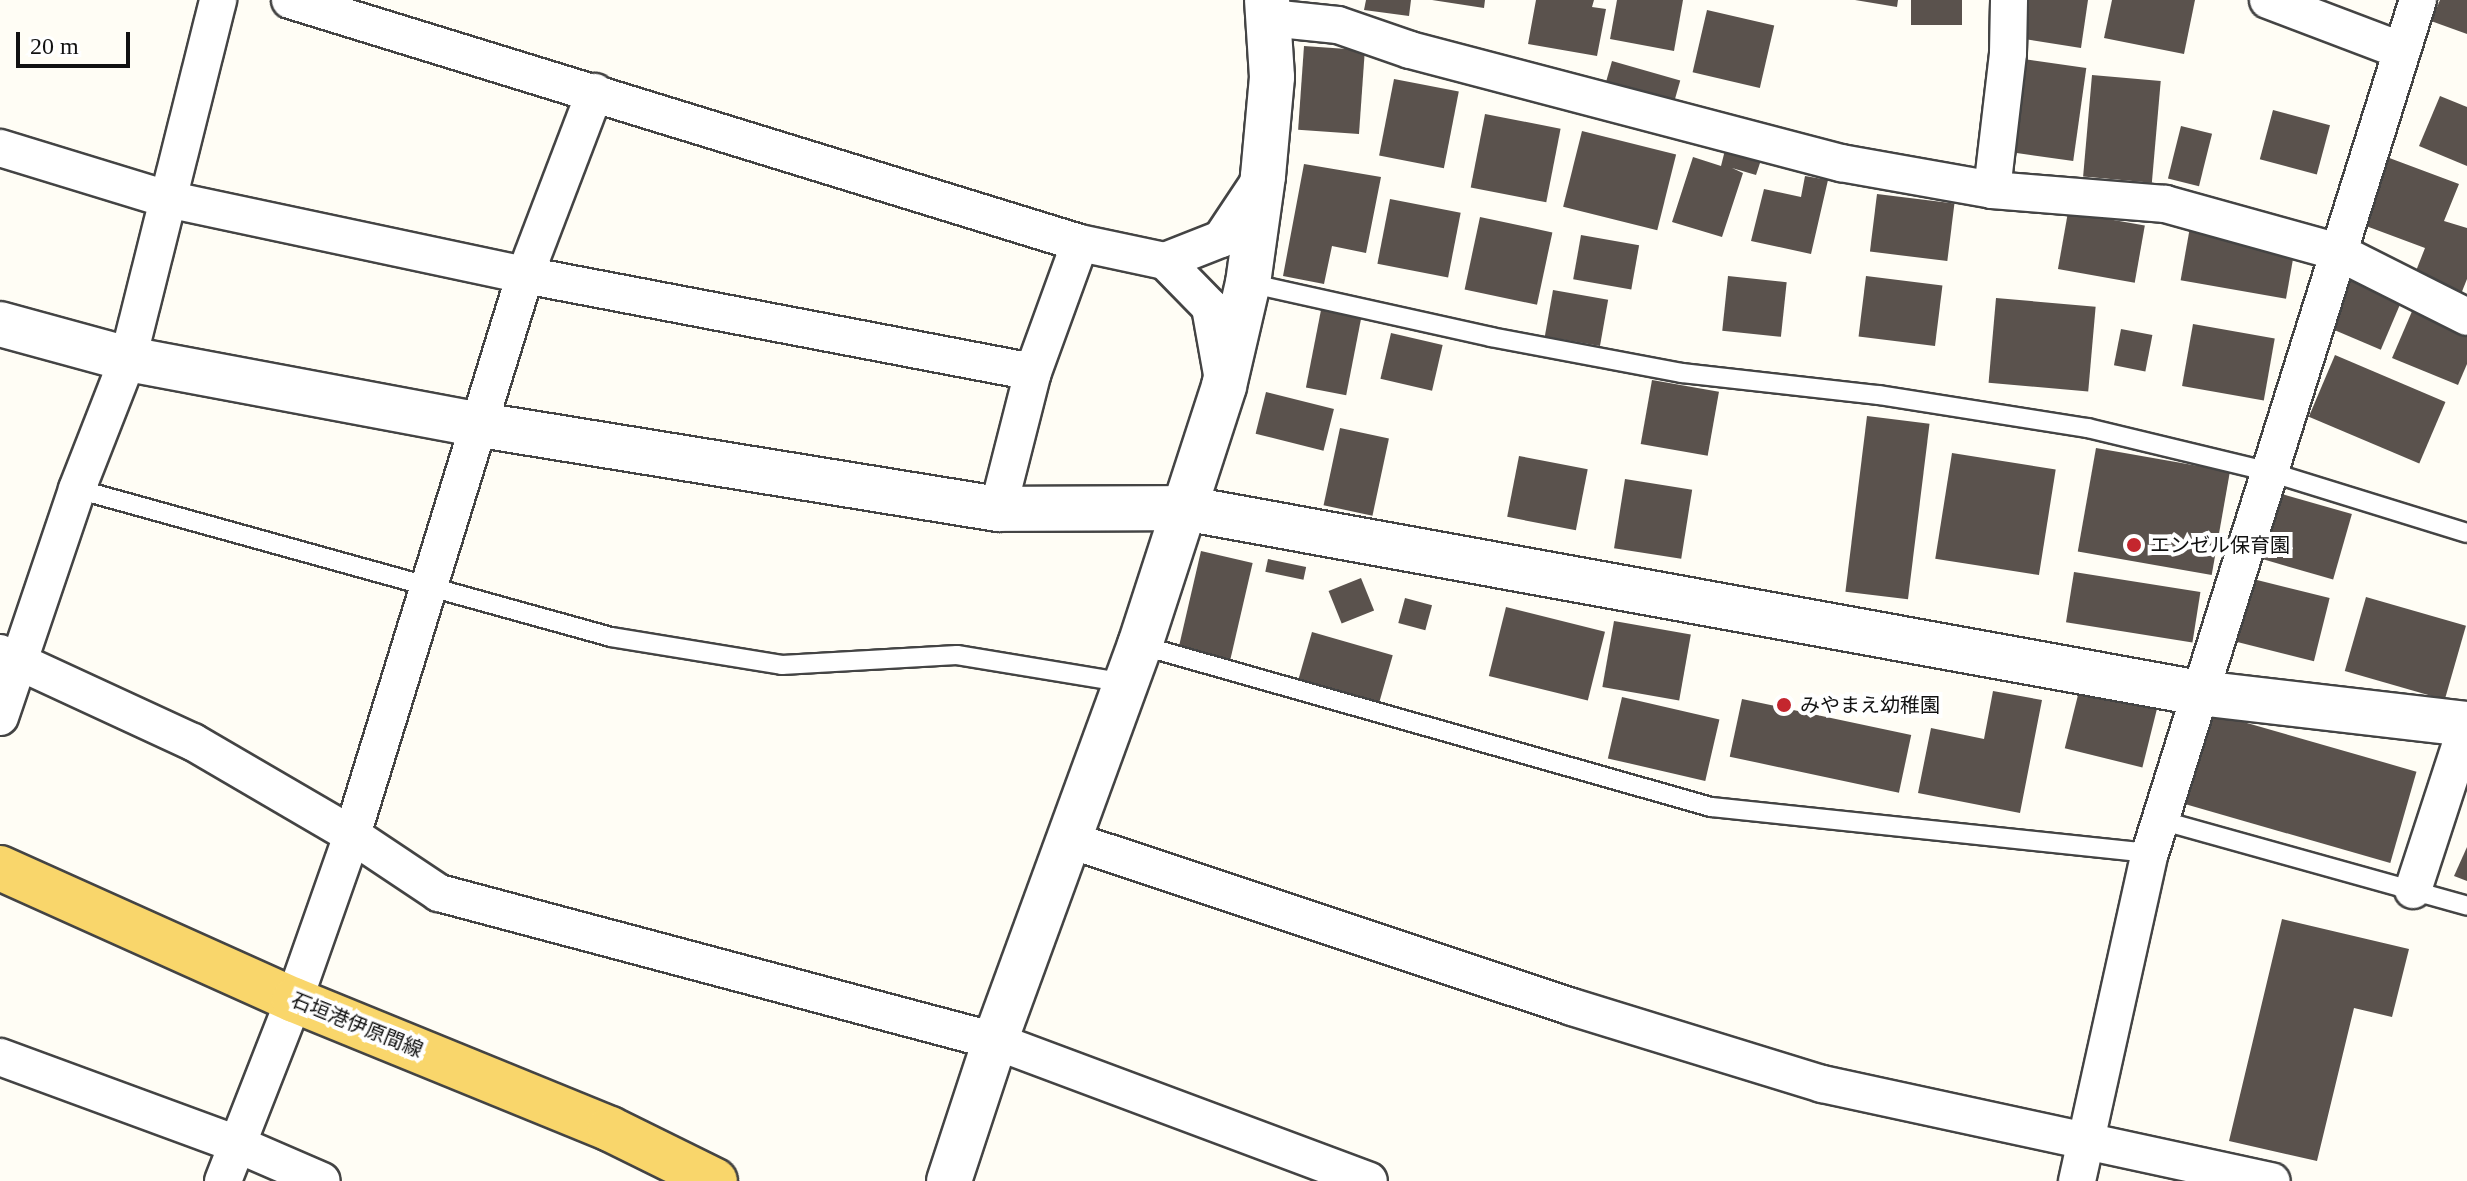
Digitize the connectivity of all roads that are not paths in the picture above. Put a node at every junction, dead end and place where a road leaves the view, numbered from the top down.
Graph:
1 (218, 0) edge
2 (290, 0) edge
3 (2009, 0) edge
4 (2268, 0) edge
5 (2418, 0) edge
6 (1268, 9) edge
7 (2402, 51) junction
8 (595, 92) junction
9 (0, 148) edge
10 (1263, 176) junction
11 (1992, 190) junction
12 (167, 199) junction
13 (1080, 243) junction
14 (2338, 252) junction
15 (1165, 261) junction
16 (525, 275) junction
17 (1248, 283) junction
18 (2467, 317) edge
19 (0, 324) edge
20 (128, 359) junction
21 (1033, 372) junction
22 (1224, 386) junction
23 (481, 425) junction
24 (2270, 472) junction
25 (77, 489) junction
26 (1184, 508) junction
27 (998, 509) junction
28 (2467, 533) edge
29 (428, 589) junction
30 (10, 657) edge
31 (1133, 664) junction
32 (2199, 693) junction
33 (0, 717) edge
34 (2467, 724) edge
35 (352, 835) junction
36 (2155, 836) junction
37 (1070, 840) junction
38 (0, 868) edge
39 (2413, 890) junction
40 (2467, 906) edge
41 (294, 1000) junction
42 (995, 1041) junction
43 (0, 1057) edge
44 (2086, 1141) junction
45 (239, 1145) junction
46 (223, 1181) edge
47 (322, 1181) edge
48 (715, 1181) edge
49 (949, 1181) edge
50 (1369, 1181) edge
51 (2077, 1181) edge
52 (2272, 1181) edge

1 - 12 street
2 - 8 street
3 - 11 street
4 - 7 street
5 - 7 street
6 - 10 street
6 - 11 street
7 - 14 street
8 - 13 street
8 - 16 street
9 - 12 street
10 - 15 street
10 - 17 street
11 - 14 street
12 - 16 street
12 - 20 street
13 - 15 street
13 - 21 street
14 - 18 street
14 - 24 street
15 - 22 street
16 - 21 street
16 - 23 street
17 - 22 street
17 - 24 lane
19 - 20 street
20 - 23 street
20 - 25 street
21 - 27 street
22 - 26 street
23 - 27 street
23 - 29 street
24 - 28 lane
24 - 32 street
25 - 29 lane
25 - 30 street
26 - 27 street
26 - 31 street
26 - 32 street
29 - 31 lane
29 - 35 street
30 - 33 street
30 - 35 street
31 - 36 lane
31 - 37 street
32 - 34 street
32 - 36 street
34 - 39 street
35 - 41 street
35 - 42 street
36 - 39 lane
36 - 44 street
37 - 42 street
37 - 44 street
38 - 41 main road, 石垣港伊原間線
39 - 40 lane
41 - 45 street
41 - 48 main road, 石垣港伊原間線
42 - 49 street
42 - 50 street
43 - 45 street
44 - 51 street
44 - 52 street
45 - 46 street
45 - 47 street

